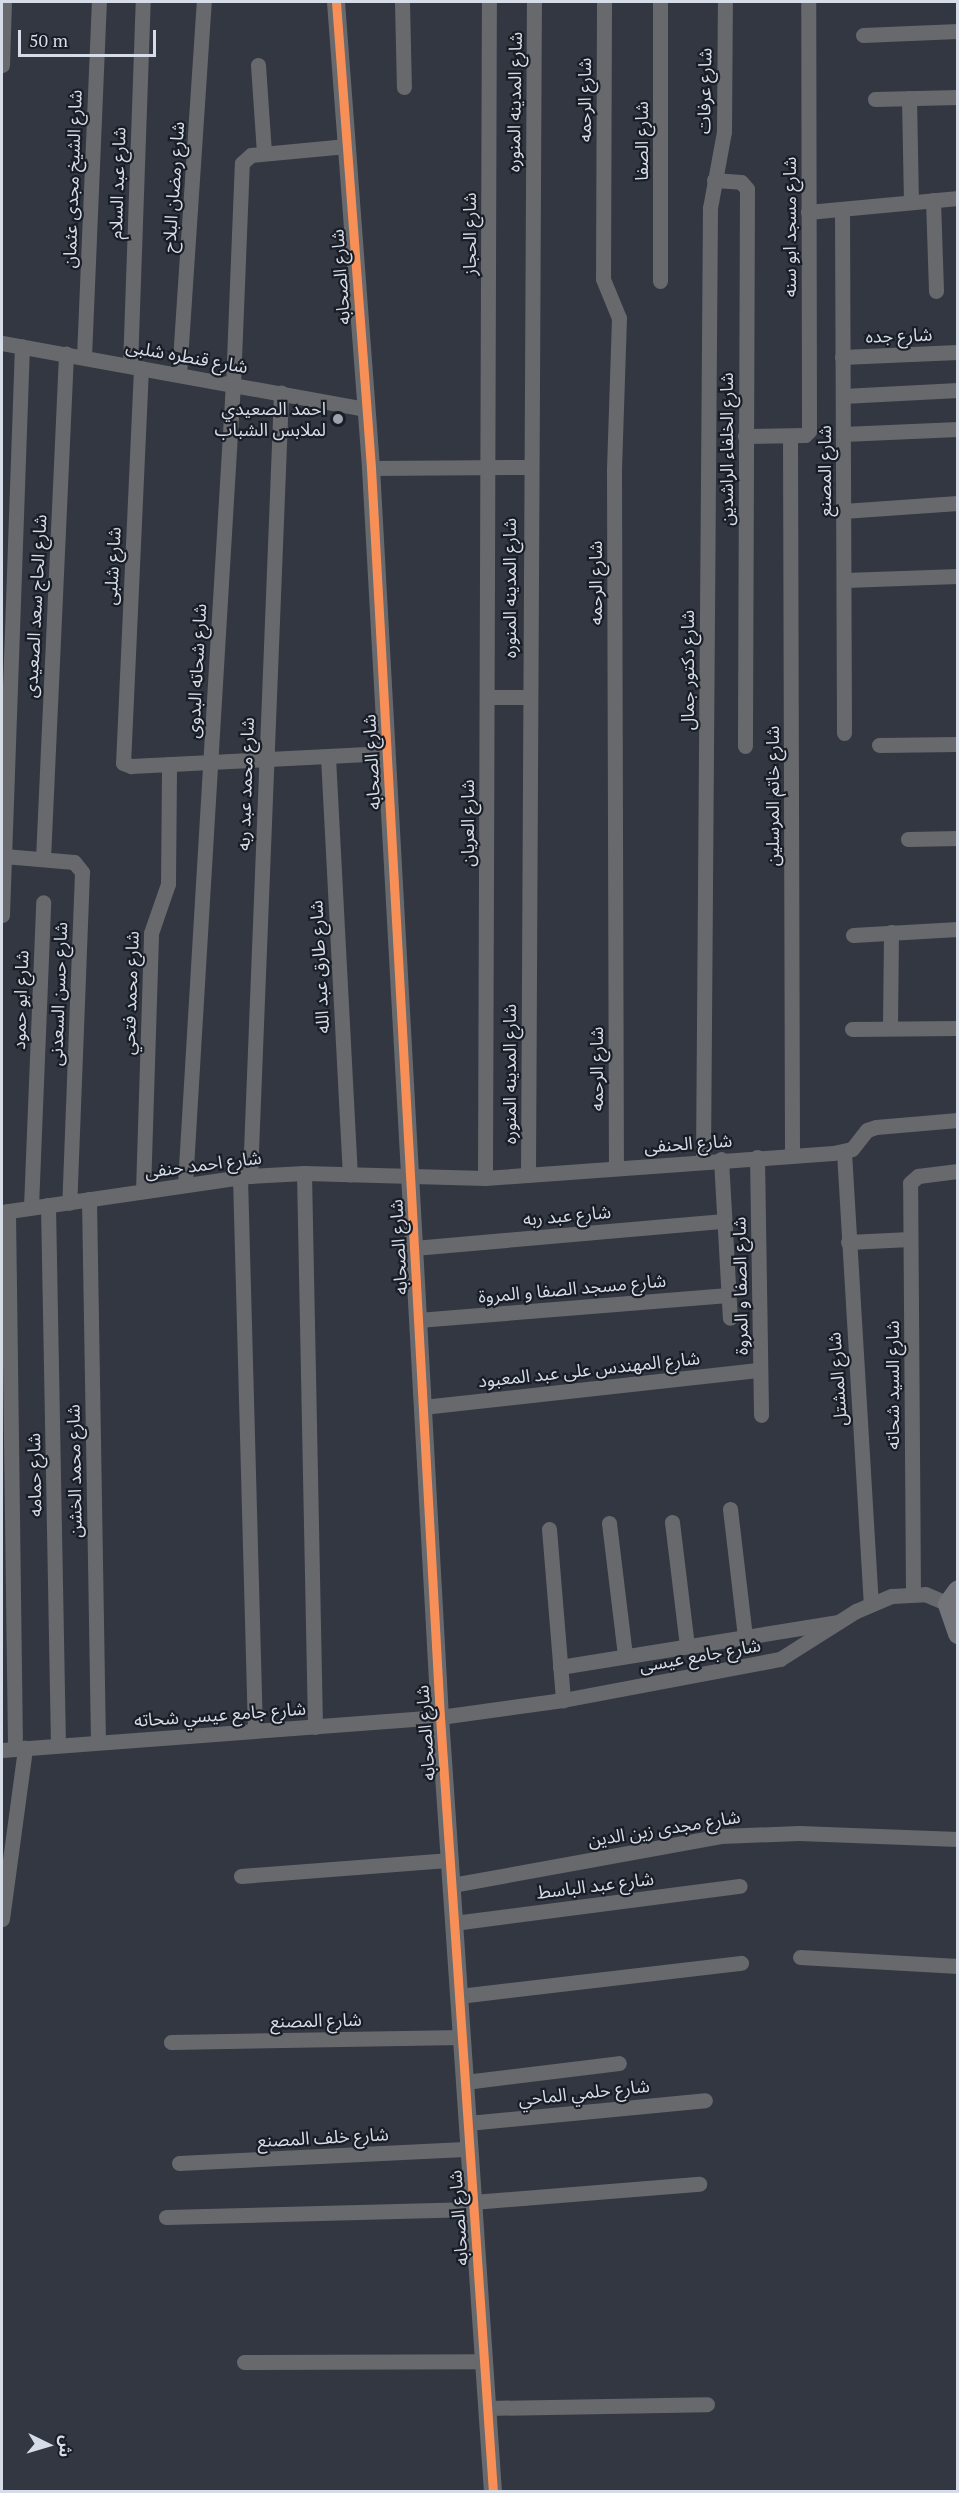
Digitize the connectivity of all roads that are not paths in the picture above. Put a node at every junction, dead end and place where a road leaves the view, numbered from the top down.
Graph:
1 (4, 2) edge
2 (99, 2) edge
3 (142, 2) edge
4 (204, 2) edge
5 (336, 2) edge
6 (402, 2) edge
7 (489, 2) edge
8 (534, 2) edge
9 (604, 2) edge
10 (660, 2) edge
11 (725, 2) edge
12 (808, 2) edge
13 (957, 31) edge
14 (863, 35) dead end
15 (2, 65) edge
16 (258, 65) dead end
17 (404, 87) dead end
18 (957, 97) edge
19 (909, 98) junction
20 (875, 99) dead end
21 (347, 146) junction
22 (264, 153) junction
23 (714, 180) junction
24 (957, 198) edge
25 (933, 200) junction
26 (910, 202) junction
27 (842, 209) junction
28 (808, 212) junction
29 (660, 281) dead end
30 (936, 291) dead end
31 (2, 343) edge
32 (22, 346) junction
33 (957, 352) edge
34 (66, 354) junction
35 (84, 357) junction
36 (843, 357) junction
37 (135, 367) junction
38 (179, 375) junction
39 (233, 384) junction
40 (957, 390) edge
41 (281, 393) junction
42 (843, 396) junction
43 (366, 409) junction
44 (957, 429) edge
45 (843, 434) junction
46 (745, 436) junction
47 (790, 436) junction
48 (488, 467) junction
49 (530, 467) junction
50 (371, 468) junction
51 (957, 503) edge
52 (843, 511) junction
53 (957, 576) edge
54 (844, 580) junction
55 (487, 697) junction
56 (528, 697) junction
57 (844, 733) dead end
58 (957, 744) edge
59 (879, 745) dead end
60 (745, 746) dead end
61 (387, 753) junction
62 (328, 757) junction
63 (265, 760) junction
64 (210, 762) junction
65 (169, 764) junction
66 (957, 838) edge
67 (908, 839) dead end
68 (3, 856) junction
69 (43, 859) junction
70 (43, 902) dead end
71 (2, 915) edge
72 (957, 929) edge
73 (891, 933) junction
74 (853, 934) dead end
75 (890, 1028) junction
76 (957, 1028) edge
77 (852, 1029) dead end
78 (957, 1120) edge
79 (844, 1152) junction
80 (792, 1155) junction
81 (757, 1157) junction
82 (721, 1159) junction
83 (703, 1161) junction
84 (616, 1168) junction
85 (957, 1171) edge
86 (304, 1173) junction
87 (350, 1174) junction
88 (528, 1175) junction
89 (245, 1176) junction
90 (411, 1178) junction
91 (485, 1178) junction
92 (185, 1184) junction
93 (143, 1191) junction
94 (88, 1199) junction
95 (69, 1203) junction
96 (48, 1205) junction
97 (31, 1207) junction
98 (5, 1211) edge
99 (724, 1221) junction
100 (910, 1239) junction
101 (848, 1242) junction
102 (414, 1248) junction
103 (728, 1295) junction
104 (730, 1318) dead end
105 (418, 1320) junction
106 (760, 1370) junction
107 (423, 1407) junction
108 (761, 1415) dead end
109 (730, 1509) dead end
110 (672, 1521) dead end
111 (609, 1523) dead end
112 (549, 1529) dead end
113 (913, 1593) junction
114 (953, 1597) edge
115 (871, 1602) junction
116 (842, 1621) junction
117 (957, 1633) edge
118 (745, 1637) junction
119 (687, 1646) junction
120 (625, 1656) junction
121 (560, 1667) junction
122 (562, 1700) junction
123 (440, 1716) junction
124 (315, 1727) junction
125 (255, 1731) junction
126 (98, 1742) junction
127 (58, 1745) junction
128 (14, 1749) edge
129 (957, 1839) edge
130 (450, 1860) junction
131 (241, 1876) dead end
132 (452, 1885) junction
133 (740, 1886) dead end
134 (2, 1919) edge
135 (454, 1923) junction
136 (800, 1957) dead end
137 (741, 1964) dead end
138 (957, 1966) edge
139 (459, 1996) junction
140 (462, 2037) junction
141 (171, 2042) dead end
142 (619, 2063) dead end
143 (465, 2082) junction
144 (705, 2100) dead end
145 (468, 2123) junction
146 (470, 2149) junction
147 (179, 2163) dead end
148 (699, 2184) dead end
149 (473, 2205) junction
150 (166, 2217) dead end
151 (484, 2361) junction
152 (244, 2362) dead end
153 (707, 2404) dead end
154 (487, 2408) junction
155 (493, 2492) edge

1 - 15 street
2 - 35 street, شارع الشيخ مجدى عثمان
3 - 37 street, شارع عبد السلام
4 - 38 street, شارع رمضان البلاح
5 - 21 street, شارع الصحابه
6 - 17 street
7 - 48 street, شارع الحجاز
8 - 49 street, شارع المدينه المنوره
9 - 84 street, شارع الرحمه
10 - 29 street, شارع الصفا
11 - 23 street, شارع عرفات
12 - 28 street, شارع مسجد ابو سنه
13 - 14 street
16 - 22 street
18 - 19 street
19 - 20 street
19 - 26 street
21 - 22 street
21 - 43 street, شارع الصحابه
22 - 39 street, شارع شحاته البدوى
23 - 46 street, شارع الخلفاء الراشدين
23 - 83 street, شارع دكتور جمال
24 - 25 street
25 - 26 street
25 - 30 street
26 - 27 street
27 - 28 street
27 - 36 street, شارع المصنع
28 - 47 street, شارع مسجد ابو سنه
31 - 32 street, شارع قنطره شلبى
32 - 34 street, شارع قنطره شلبى
32 - 68 street
33 - 36 street, شارع جده
34 - 35 street, شارع قنطره شلبى
34 - 69 street, شارع الحاج سعد الصعيدى
35 - 37 street, شارع قنطره شلبى
36 - 42 street, شارع المصنع
37 - 38 street, شارع قنطره شلبى
37 - 65 street, شارع شلبى
38 - 39 street, شارع قنطره شلبى
39 - 41 street, شارع قنطره شلبى
39 - 64 street, شارع شحاته البدوى
40 - 42 street
41 - 43 street, شارع قنطره شلبى
41 - 63 street, شارع محمد عبد ربه
42 - 45 street, شارع المصنع
43 - 50 street, شارع الصحابه
44 - 45 street
45 - 52 street, شارع المصنع
46 - 47 street
46 - 60 street, شارع الخلفاء الراشدين
47 - 80 street, شارع خاتم المرسلين
48 - 49 street
48 - 50 street
48 - 55 street, شارع العريان
49 - 56 street, شارع المدينه المنوره
50 - 61 street, شارع الصحابه
51 - 52 street
52 - 54 street, شارع المصنع
53 - 54 street
54 - 57 street, شارع المصنع
55 - 56 street
55 - 91 street, شارع العريان
56 - 88 street, شارع المدينه المنوره
58 - 59 street
61 - 62 street
61 - 90 street, شارع الصحابه
62 - 63 street
62 - 87 street, شارع طارق عبد الله
63 - 64 street
63 - 89 street, شارع محمد عبد ربه
64 - 65 street
64 - 92 street, شارع شحاته البدوى
65 - 93 street, شارع محمد فتحي
66 - 67 street
68 - 69 street, شارع حسن السعدنى
68 - 71 street
69 - 95 street, شارع حسن السعدنى
70 - 97 street, شارع ابو حمود
72 - 73 street
73 - 74 street
73 - 75 street
75 - 76 street
75 - 77 street
78 - 79 street
79 - 80 street, شارع الحنفى
79 - 101 street, شارع المشتل
80 - 81 street, شارع الحنفى
81 - 82 street, شارع الحنفى
81 - 106 street, شارع الصفا و المروة
82 - 83 street, شارع الحنفى
82 - 99 street
83 - 84 street, شارع الحنفى
84 - 88 street, شارع الحنفى
85 - 100 street, شارع السيد شحاته
86 - 87 street, شارع احمد حنفى
86 - 89 street, شارع احمد حنفى
86 - 124 street
87 - 90 street, شارع احمد حنفى
88 - 91 street, شارع الحنفى
89 - 92 street, شارع احمد حنفى
89 - 125 street, شارع محمد عبد ربه
90 - 91 street, شارع الحنفى
90 - 102 street, شارع الصحابه
92 - 93 street, شارع احمد حنفى
93 - 94 street, شارع احمد حنفى
94 - 95 street, شارع احمد حنفى
94 - 126 street, شارع محمد الخشن
95 - 96 street, شارع احمد حنفى
96 - 97 street, شارع احمد حنفى
96 - 127 street, شارع حمامه
97 - 98 street, شارع احمد حنفى
98 - 128 street
99 - 102 street, شارع عبد ربه
99 - 103 street
100 - 101 street
100 - 113 street, شارع السيد شحاته
101 - 115 street, شارع المشتل
102 - 105 street, شارع الصحابه
103 - 104 street
103 - 105 street, شارع مسجد الصفا و المروة
105 - 107 street, شارع الصحابه
106 - 107 street, شارع المهندس على عبد المعبود
106 - 108 street, شارع الصفا و المروة
107 - 123 street, شارع الصحابه
109 - 118 street
110 - 119 street
111 - 120 street
112 - 121 street
113 - 114 street, شارع جامع عيسى
113 - 115 street, شارع جامع عيسى
114 - 117 main road
115 - 116 street, شارع جامع عيسى
116 - 118 street
116 - 122 street, شارع جامع عيسى
118 - 119 street
119 - 120 street
120 - 121 street
121 - 122 street
122 - 123 street, شارع جامع عيسى
123 - 124 street, شارع جامع عيسي شحاته
123 - 130 street, شارع الصحابه
124 - 125 street, شارع جامع عيسي شحاته
125 - 126 street, شارع جامع عيسي شحاته
126 - 127 street, شارع جامع عيسي شحاته
127 - 128 street, شارع جامع عيسي شحاته
128 - 134 street
129 - 132 street, شارع مجدى زين الدين
130 - 131 street
130 - 132 street, شارع الصحابه
132 - 135 street, شارع الصحابه
133 - 135 street, شارع عبد الباسط
135 - 139 street, شارع الصحابه
136 - 138 street
137 - 139 street
139 - 140 street, شارع الصحابه
140 - 141 street, شارع المصنع
140 - 143 street, شارع الصحابه
142 - 143 street
143 - 145 street, شارع الصحابه
144 - 145 street, شارع حلمي الماحي
145 - 146 street, شارع الصحابه
146 - 147 street, شارع خلف المصنع
146 - 149 street, شارع الصحابه
148 - 149 street
149 - 150 street
149 - 151 street, شارع الصحابه
151 - 152 street
151 - 154 street, شارع الصحابه
153 - 154 street
154 - 155 street, شارع الصحابه

